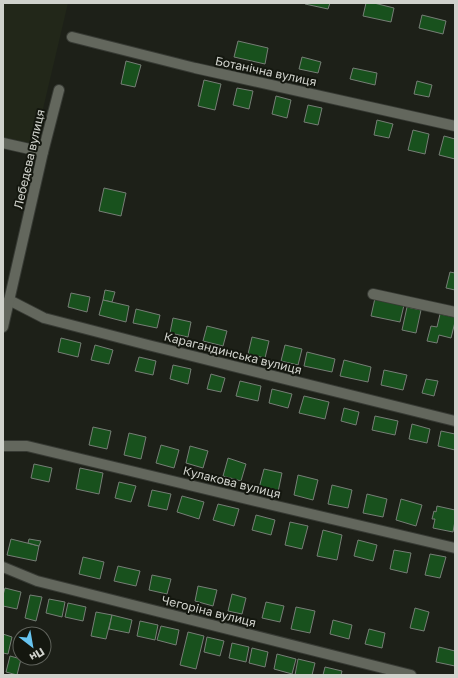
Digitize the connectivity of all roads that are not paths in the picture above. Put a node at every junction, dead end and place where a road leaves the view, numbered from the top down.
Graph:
1 (72, 37) dead end
2 (59, 90) dead end
3 (455, 126) edge
4 (3, 143) edge
5 (43, 152) junction
6 (8, 282) edge
7 (373, 294) dead end
8 (9, 300) junction
9 (455, 312) edge
10 (3, 327) edge
11 (455, 421) edge
12 (3, 446) edge
13 (455, 548) edge
14 (3, 567) edge
15 (411, 675) edge

1 - 3 street, Ботанічна вулиця
2 - 5 street, Лебедєва вулиця
4 - 5 street
5 - 6 street, Лебедєва вулиця
6 - 8 street, Лебедєва вулиця
7 - 9 street
8 - 10 street, Лебедєва вулиця
8 - 11 street, Карагандинська вулиця
12 - 13 street, Кулакова вулиця
14 - 15 street, Чегоріна вулиця

